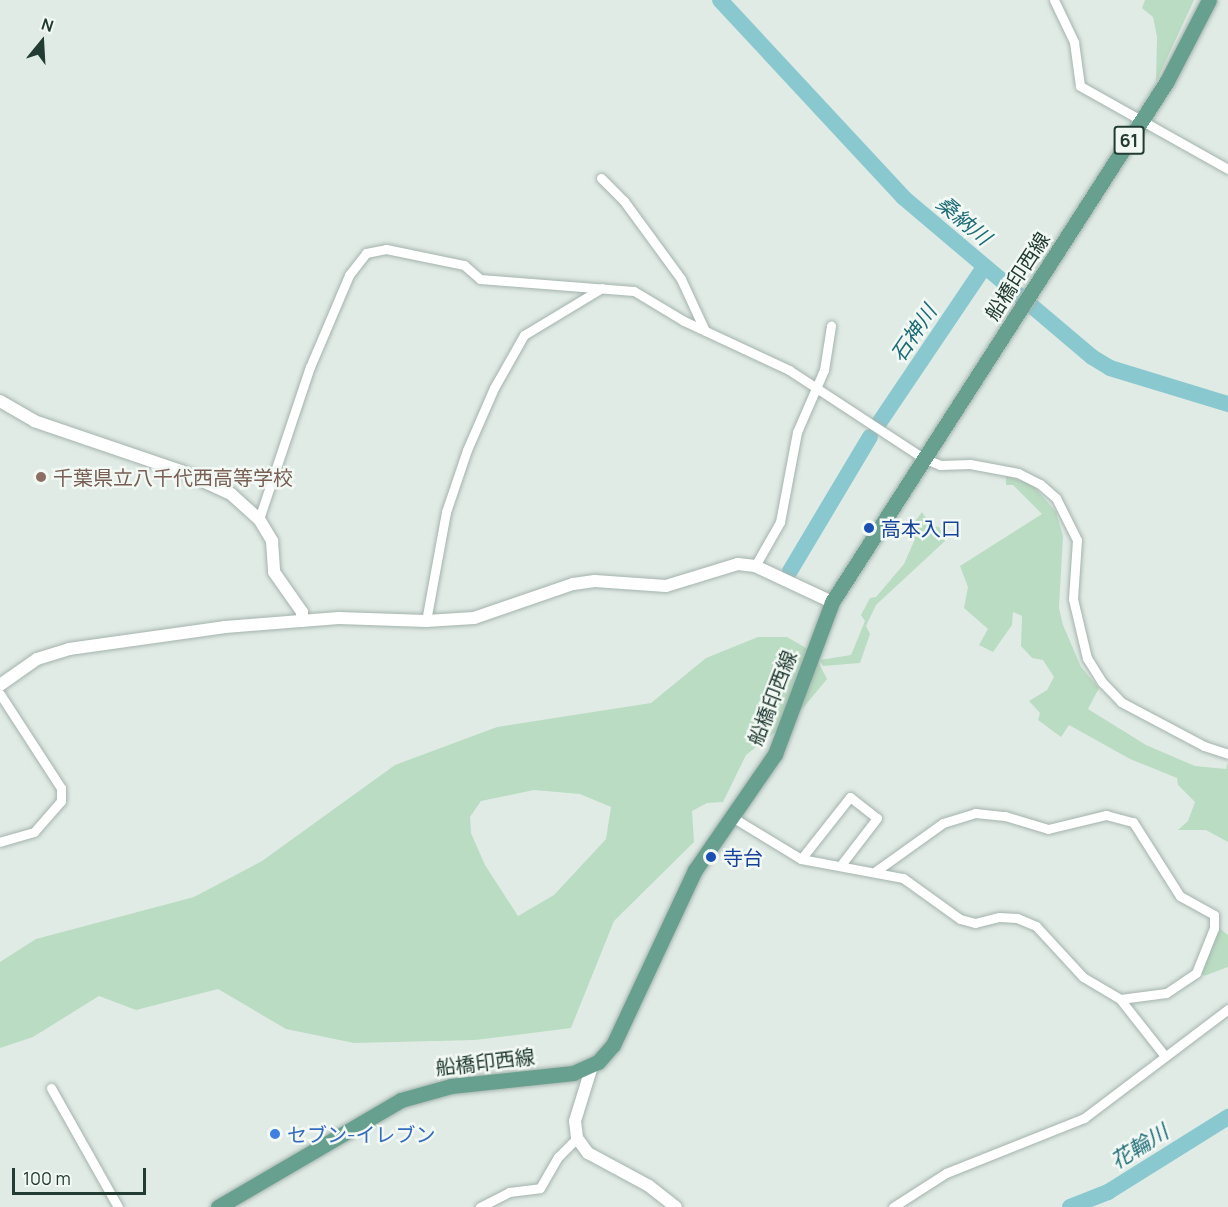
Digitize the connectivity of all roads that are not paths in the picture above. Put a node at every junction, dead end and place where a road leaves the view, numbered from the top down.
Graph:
1 (1054, 0) edge
2 (1209, 0) edge
3 (1140, 123) junction
4 (1228, 169) edge
5 (601, 178) dead end
6 (602, 288) junction
7 (831, 326) dead end
8 (705, 331) junction
9 (816, 391) junction
10 (0, 401) edge
11 (923, 458) junction
12 (259, 519) junction
13 (755, 566) junction
14 (832, 602) junction
15 (302, 621) junction
16 (426, 621) junction
17 (0, 685) edge
18 (0, 694) edge
19 (1228, 754) edge
20 (732, 817) junction
21 (0, 842) edge
22 (801, 859) junction
23 (841, 865) junction
24 (876, 871) junction
25 (1120, 999) junction
26 (1228, 1009) edge
27 (1164, 1055) junction
28 (592, 1066) junction
29 (51, 1088) dead end
30 (577, 1138) junction
31 (118, 1207) edge
32 (218, 1207) edge
33 (480, 1207) edge
34 (676, 1207) edge
35 (893, 1207) edge

1 - 3 street
2 - 3 main road, 船橋印西線 / 61
3 - 4 street
3 - 11 main road, 船橋印西線 / 61
5 - 8 street
6 - 8 street
6 - 12 street
6 - 16 street
7 - 9 street
8 - 9 street
9 - 11 street
9 - 13 street
10 - 12 street
11 - 14 main road, 船橋印西線 / 61
11 - 19 street
12 - 15 street
13 - 14 street
13 - 16 street
14 - 20 main road, 船橋印西線 / 61
15 - 16 street
15 - 17 street
18 - 21 street
20 - 22 street
20 - 28 main road, 船橋印西線 / 61
22 - 23 street
22 - 23 street
23 - 24 street
24 - 25 street
24 - 25 street
25 - 27 street
26 - 27 street
27 - 35 street
28 - 30 street
28 - 32 main road, 船橋印西線
29 - 31 street
30 - 33 street
30 - 34 street

